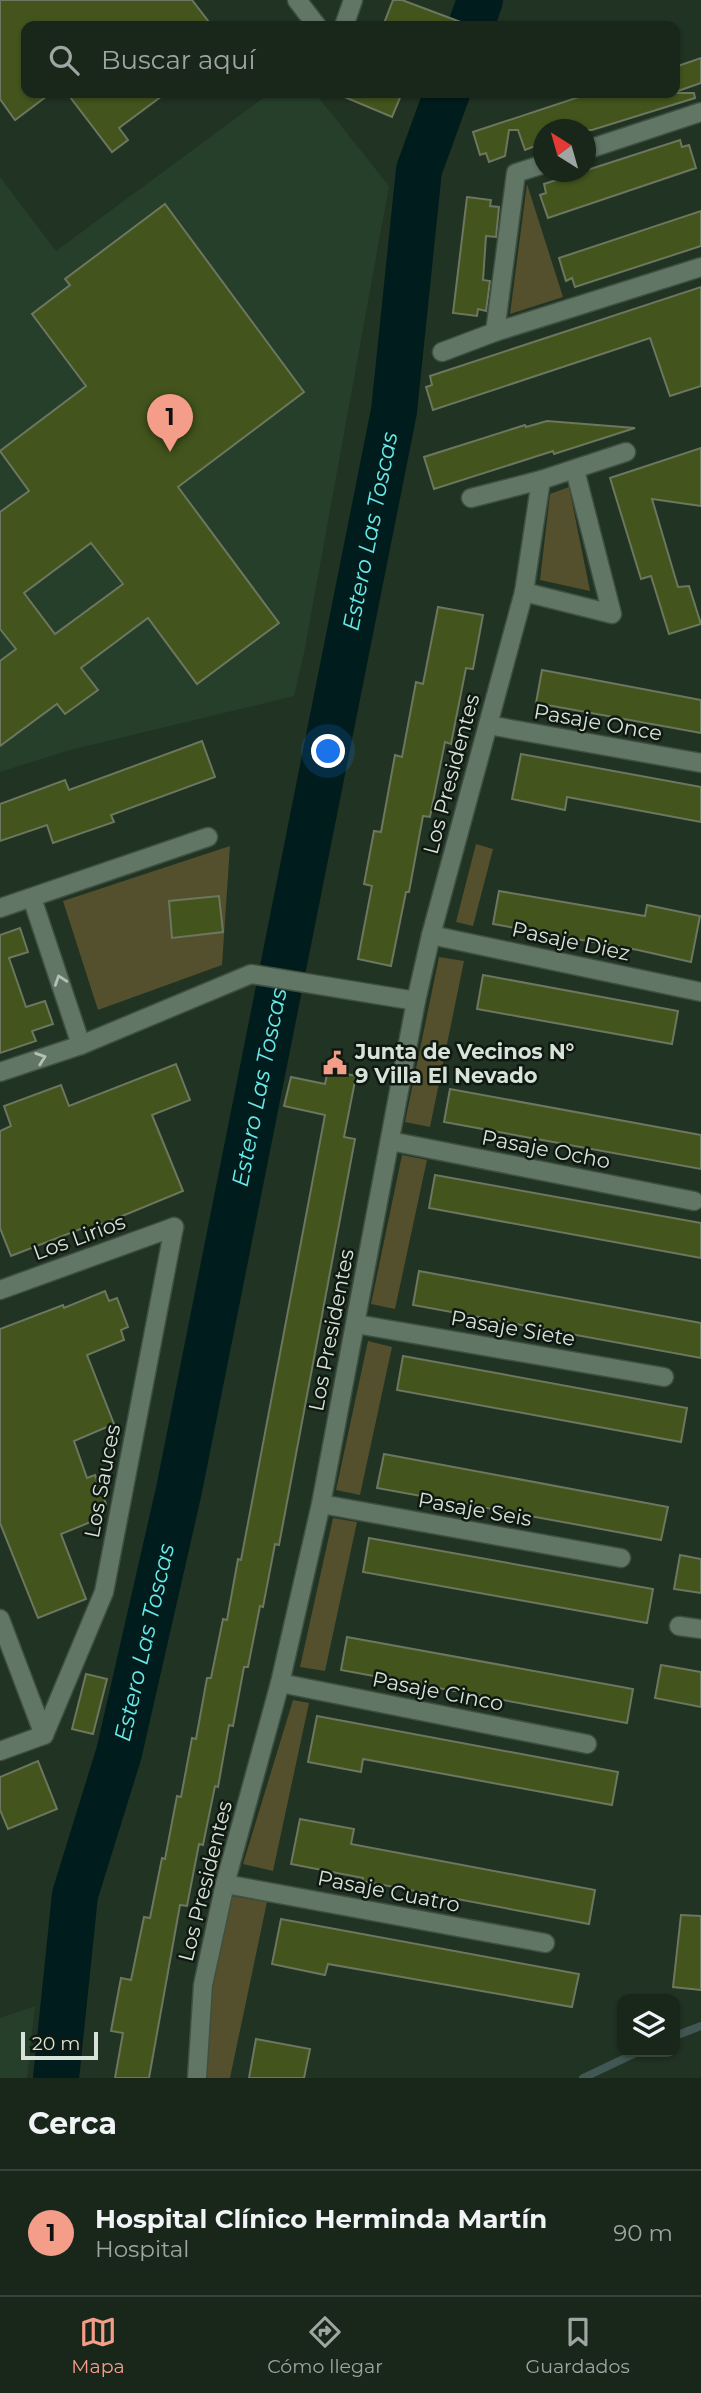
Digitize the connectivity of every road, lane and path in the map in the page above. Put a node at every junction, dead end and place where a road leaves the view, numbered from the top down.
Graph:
1 (298, 0) edge
2 (353, 0) edge
3 (313, 21) edge
4 (346, 21) edge
5 (701, 112) edge
6 (596, 147) edge
7 (533, 168) edge
8 (701, 267) edge
9 (495, 332) junction
10 (442, 352) dead end
11 (626, 452) dead end
12 (575, 470) junction
13 (541, 480) junction
14 (471, 498) dead end
15 (524, 592) junction
16 (488, 725) junction
17 (701, 763) edge
18 (208, 837) dead end
19 (32, 898) junction
20 (0, 908) edge
21 (431, 935) junction
22 (701, 992) edge
23 (416, 1000) junction
24 (81, 1045) junction
25 (0, 1072) edge
26 (390, 1141) junction
27 (694, 1201) dead end
28 (174, 1227) joint
29 (0, 1290) edge
30 (356, 1324) junction
31 (664, 1377) dead end
32 (321, 1504) junction
33 (621, 1558) dead end
34 (0, 1619) edge
35 (679, 1626) dead end
36 (701, 1629) edge
37 (280, 1683) junction
38 (44, 1735) junction
39 (587, 1744) dead end
40 (0, 1751) edge
41 (225, 1884) junction
42 (545, 1943) dead end
43 (197, 2078) edge

1 - 3 street
2 - 4 street
5 - 6 street
7 - 9 street
8 - 9 street
9 - 10 street
11 - 12 street
12 - 13 street
12 - 15 street
13 - 14 street
13 - 15 street, Los Presidentes
15 - 16 street, Los Presidentes
16 - 17 street, Pasaje Once
16 - 21 street, Los Presidentes
18 - 19 street
19 - 20 street
24 -> 19 street
21 - 22 street, Pasaje Diez
21 - 23 street, Los Presidentes
23 - 24 street
23 - 26 street, Los Presidentes
25 -> 24 street
26 - 27 street, Pasaje Ocho
26 - 30 street, Los Presidentes
28 - 29 street, Los Lirios
28 - 38 street, Los Sauces
30 - 31 street, Pasaje Siete
30 - 32 street, Los Presidentes
32 - 33 street, Pasaje Seis
32 - 37 street, Los Presidentes
34 - 38 street
35 - 36 street
37 - 39 street, Pasaje Cinco
37 - 41 street, Los Presidentes
38 - 40 street
41 - 42 street, Pasaje Cuatro
41 - 43 street, Los Presidentes

